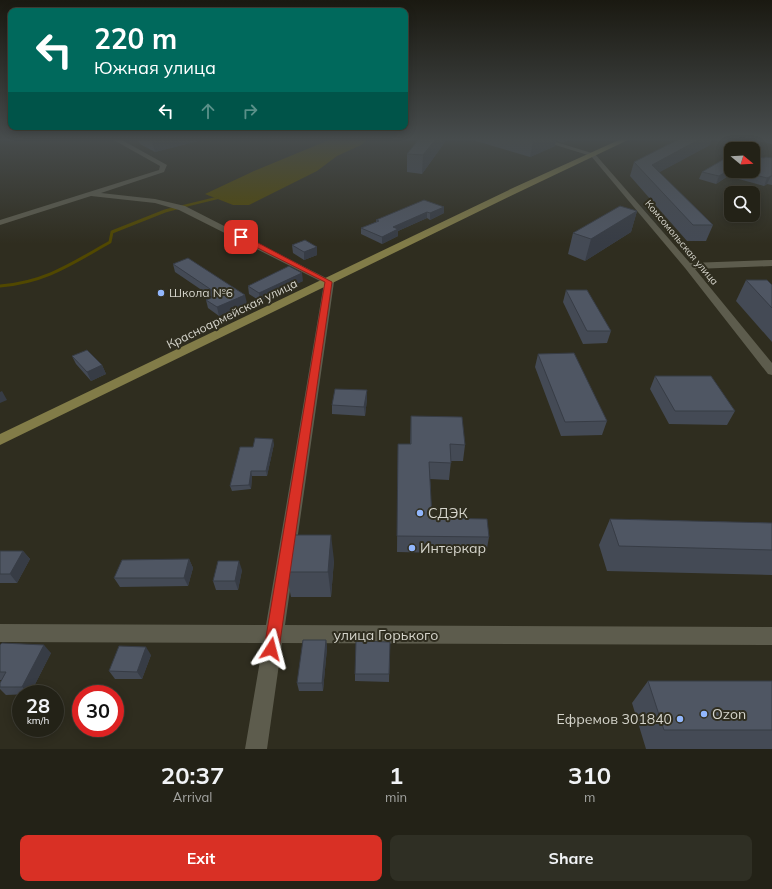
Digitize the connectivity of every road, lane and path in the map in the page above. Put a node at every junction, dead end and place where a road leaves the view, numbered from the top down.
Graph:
1 (150, 174) edge
2 (551, 174) edge
3 (609, 174) edge
4 (92, 194) junction
5 (0, 223) edge
6 (772, 263) edge
7 (688, 266) junction
8 (329, 282) junction
9 (772, 371) edge
10 (0, 440) edge
11 (0, 633) edge
12 (274, 635) junction
13 (772, 636) edge
14 (256, 749) edge

1 - 4 street
2 - 8 main road, Красноармейская улица
3 - 7 street, Комсомольская улица
4 - 5 street
4 - 8 street
6 - 7 street
7 - 9 street, Комсомольская улица
8 - 10 main road, Красноармейская улица
8 - 12 street
11 - 12 street, улица Горького
12 - 13 street, улица Горького
12 - 14 street

